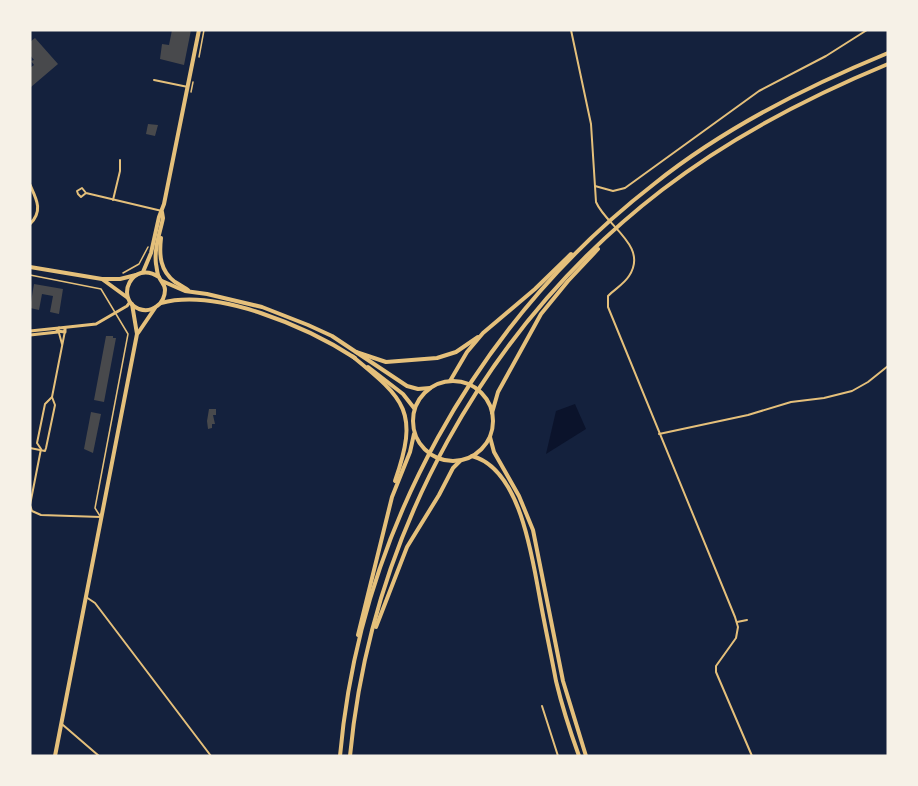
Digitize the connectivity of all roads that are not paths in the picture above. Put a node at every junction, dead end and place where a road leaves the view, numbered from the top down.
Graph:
1 (199, 30) edge
2 (571, 30) edge
3 (867, 30) edge
4 (888, 53) edge
5 (888, 64) edge
6 (154, 80) dead end
7 (188, 87) junction
8 (120, 160) dead end
9 (30, 185) edge
10 (595, 186) junction
11 (86, 194) dead end
12 (113, 200) junction
13 (162, 211) junction
14 (624, 221) junction
15 (30, 224) edge
16 (602, 228) junction
17 (160, 233) junction
18 (30, 267) edge
19 (143, 272) junction
20 (30, 275) edge
21 (136, 275) junction
22 (102, 279) junction
23 (160, 279) junction
24 (188, 291) junction
25 (130, 301) junction
26 (161, 303) junction
27 (155, 308) junction
28 (116, 313) junction
29 (65, 330) junction
30 (58, 331) junction
31 (30, 333) edge
32 (483, 333) junction
33 (138, 334) junction
34 (62, 345) junction
35 (356, 352) junction
36 (352, 356) junction
37 (888, 366) edge
38 (450, 381) junction
39 (430, 388) junction
40 (52, 397) junction
41 (414, 408) junction
42 (492, 413) junction
43 (414, 434) junction
44 (659, 434) junction
45 (490, 437) junction
46 (30, 448) edge
47 (40, 449) junction
48 (472, 456) junction
49 (460, 461) junction
50 (392, 497) junction
51 (101, 517) junction
52 (86, 597) junction
53 (747, 620) dead end
54 (737, 622) junction
55 (356, 650) junction
56 (367, 653) junction
57 (542, 706) dead end
58 (61, 724) junction
59 (209, 755) edge
60 (55, 756) edge
61 (99, 756) edge
62 (340, 756) edge
63 (350, 756) edge
64 (558, 756) edge
65 (579, 756) edge
66 (586, 756) edge
67 (752, 756) edge

1 - 7 main road
2 - 10 street
3 - 10 street
4 - 16 main road
5 - 14 main road
6 - 7 street
7 - 13 main road
8 - 12 street
9 - 15 street
10 - 44 street
11 - 12 street
12 - 13 street
13 - 17 main road
13 - 19 main road
14 - 42 main road
14 - 56 main road
16 - 32 main road
16 - 55 main road
17 - 23 main road
17 - 24 main road
18 - 22 main road
19 - 21 main road
19 - 23 main road
20 - 28 lane
21 - 22 main road
21 - 25 main road
22 - 25 main road
23 - 24 main road
23 - 26 main road
24 - 35 main road
25 - 27 main road
25 - 28 street
25 - 33 main road
26 - 27 main road
26 - 36 main road
27 - 33 main road
28 - 29 street
28 - 51 lane
29 - 30 street
29 - 34 street
30 - 31 street
30 - 34 street
32 - 35 main road
32 - 38 main road
33 - 51 main road
34 - 40 street
35 - 39 main road
36 - 41 main road
36 - 50 main road
37 - 44 street
38 - 39 main road
38 - 42 main road
39 - 41 main road
40 - 47 street
40 - 47 street
41 - 43 main road
42 - 45 main road
43 - 49 main road
43 - 50 main road
44 - 54 street
45 - 48 main road
45 - 66 main road
46 - 47 street
47 - 51 street
48 - 49 main road
48 - 65 main road
49 - 56 main road
50 - 55 main road
51 - 52 main road
52 - 58 main road
52 - 59 street
53 - 54 street
54 - 67 street
55 - 62 main road
56 - 63 main road
57 - 64 street
58 - 60 main road
58 - 61 street

